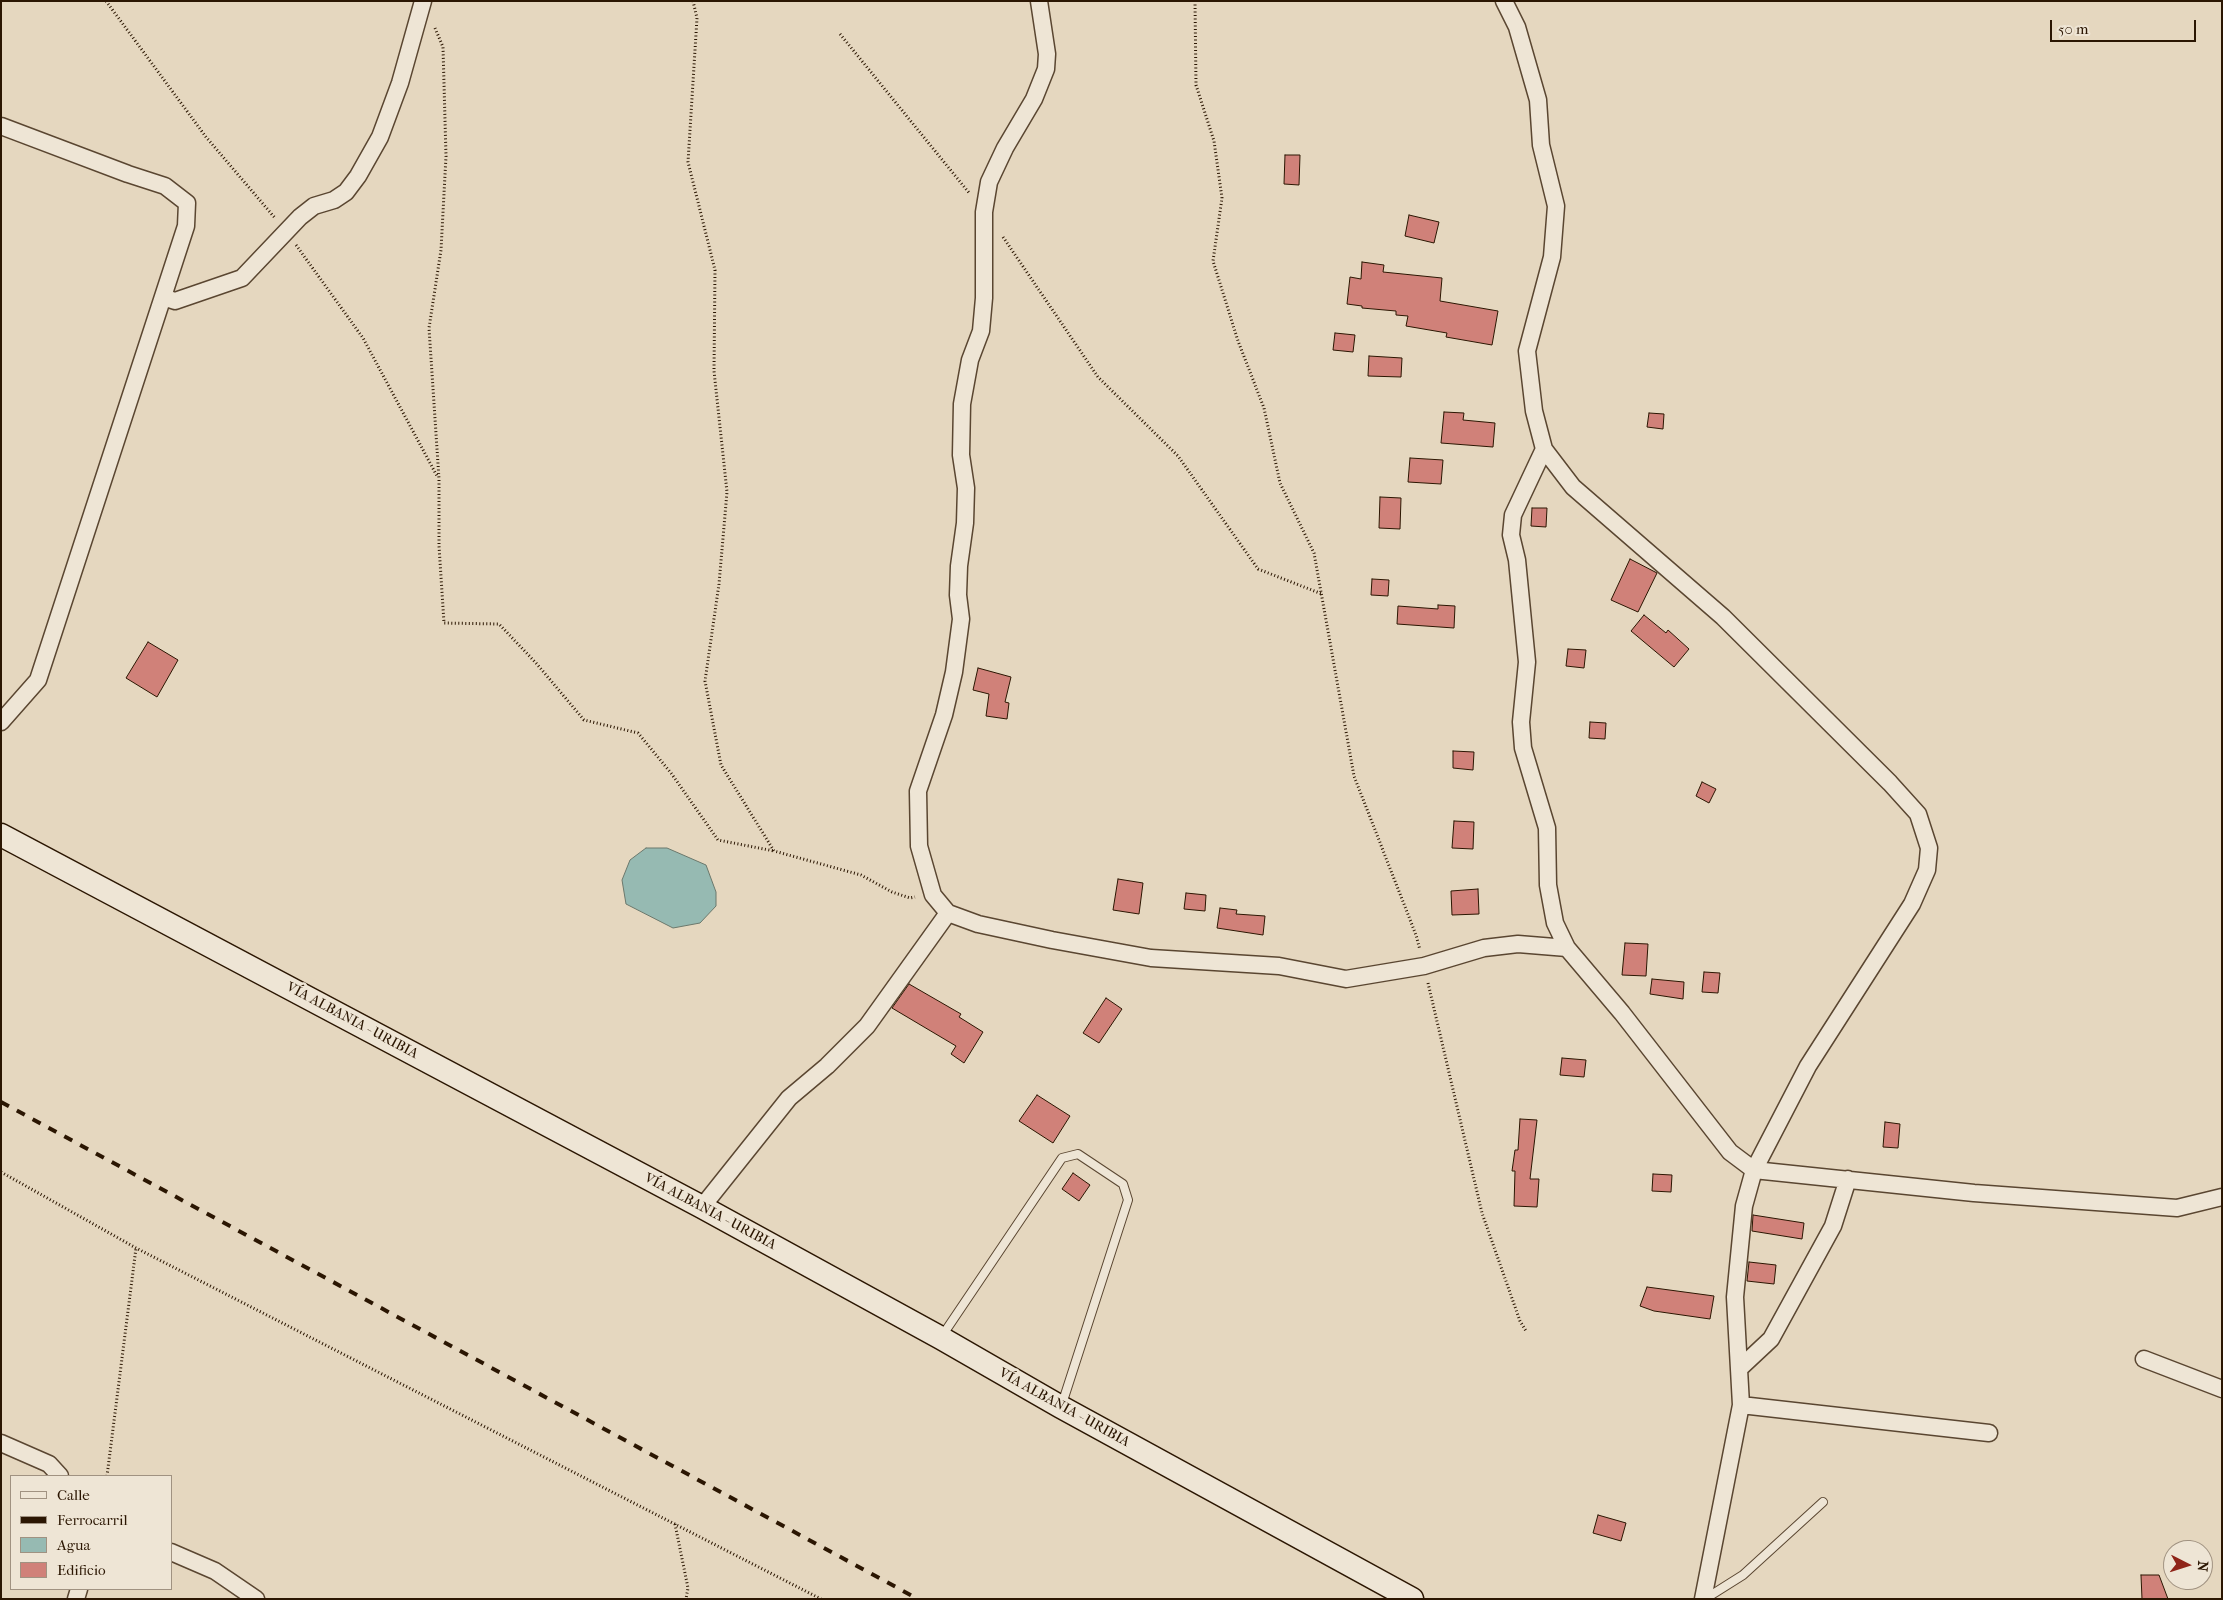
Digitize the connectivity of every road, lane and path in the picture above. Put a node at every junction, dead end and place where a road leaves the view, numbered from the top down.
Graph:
1 (423, 1) edge
2 (693, 1) edge
3 (1039, 1) edge
4 (1195, 1) edge
5 (1504, 1) edge
6 (433, 24) dead end
7 (840, 34) dead end
8 (1, 126) edge
9 (984, 212) junction
10 (163, 297) junction
11 (1544, 449) junction
12 (1322, 594) junction
13 (1, 722) edge
14 (1, 835) edge
15 (774, 851) junction
16 (933, 895) junction
17 (948, 913) junction
18 (1567, 948) junction
19 (1424, 966) junction
20 (1754, 1170) junction
21 (1, 1172) edge
22 (1848, 1179) junction
23 (2222, 1197) edge
24 (702, 1207) junction
25 (136, 1248) junction
26 (1526, 1331) dead end
27 (941, 1338) junction
28 (2144, 1359) dead end
29 (1740, 1368) junction
30 (2222, 1389) edge
31 (1741, 1405) junction
32 (1062, 1407) junction
33 (1989, 1433) dead end
34 (1, 1443) edge
35 (59, 1475) edge
36 (107, 1475) edge
37 (1823, 1502) dead end
38 (675, 1524) junction
39 (172, 1552) edge
40 (256, 1599) edge
41 (686, 1599) edge
42 (821, 1599) edge
43 (1412, 1599) edge
44 (1704, 1599) edge

1 - 10 street
2 - 15 path
3 - 9 street
4 - 12 path
5 - 11 street
6 - 15 path
7 - 9 path
8 - 10 street
9 - 12 path
9 - 16 street
10 - 13 street
11 - 18 street
11 - 20 street
12 - 19 path
14 - 24 main road, VÍA ALBANIA - URIBIA
15 - 16 path
16 - 17 street
17 - 19 street
17 - 24 street
18 - 19 street
18 - 20 street
19 - 26 path
20 - 22 street
20 - 29 street
21 - 25 path
22 - 23 street
22 - 29 street
24 - 27 main road, VÍA ALBANIA - URIBIA
25 - 36 path
25 - 38 path
27 - 32 main road, VÍA ALBANIA - URIBIA
27 - 32 lane
28 - 30 street
29 - 31 street
31 - 33 street
31 - 44 street
32 - 43 main road, VÍA ALBANIA - URIBIA
34 - 35 street
37 - 44 lane
38 - 41 path
38 - 42 path
39 - 40 street

